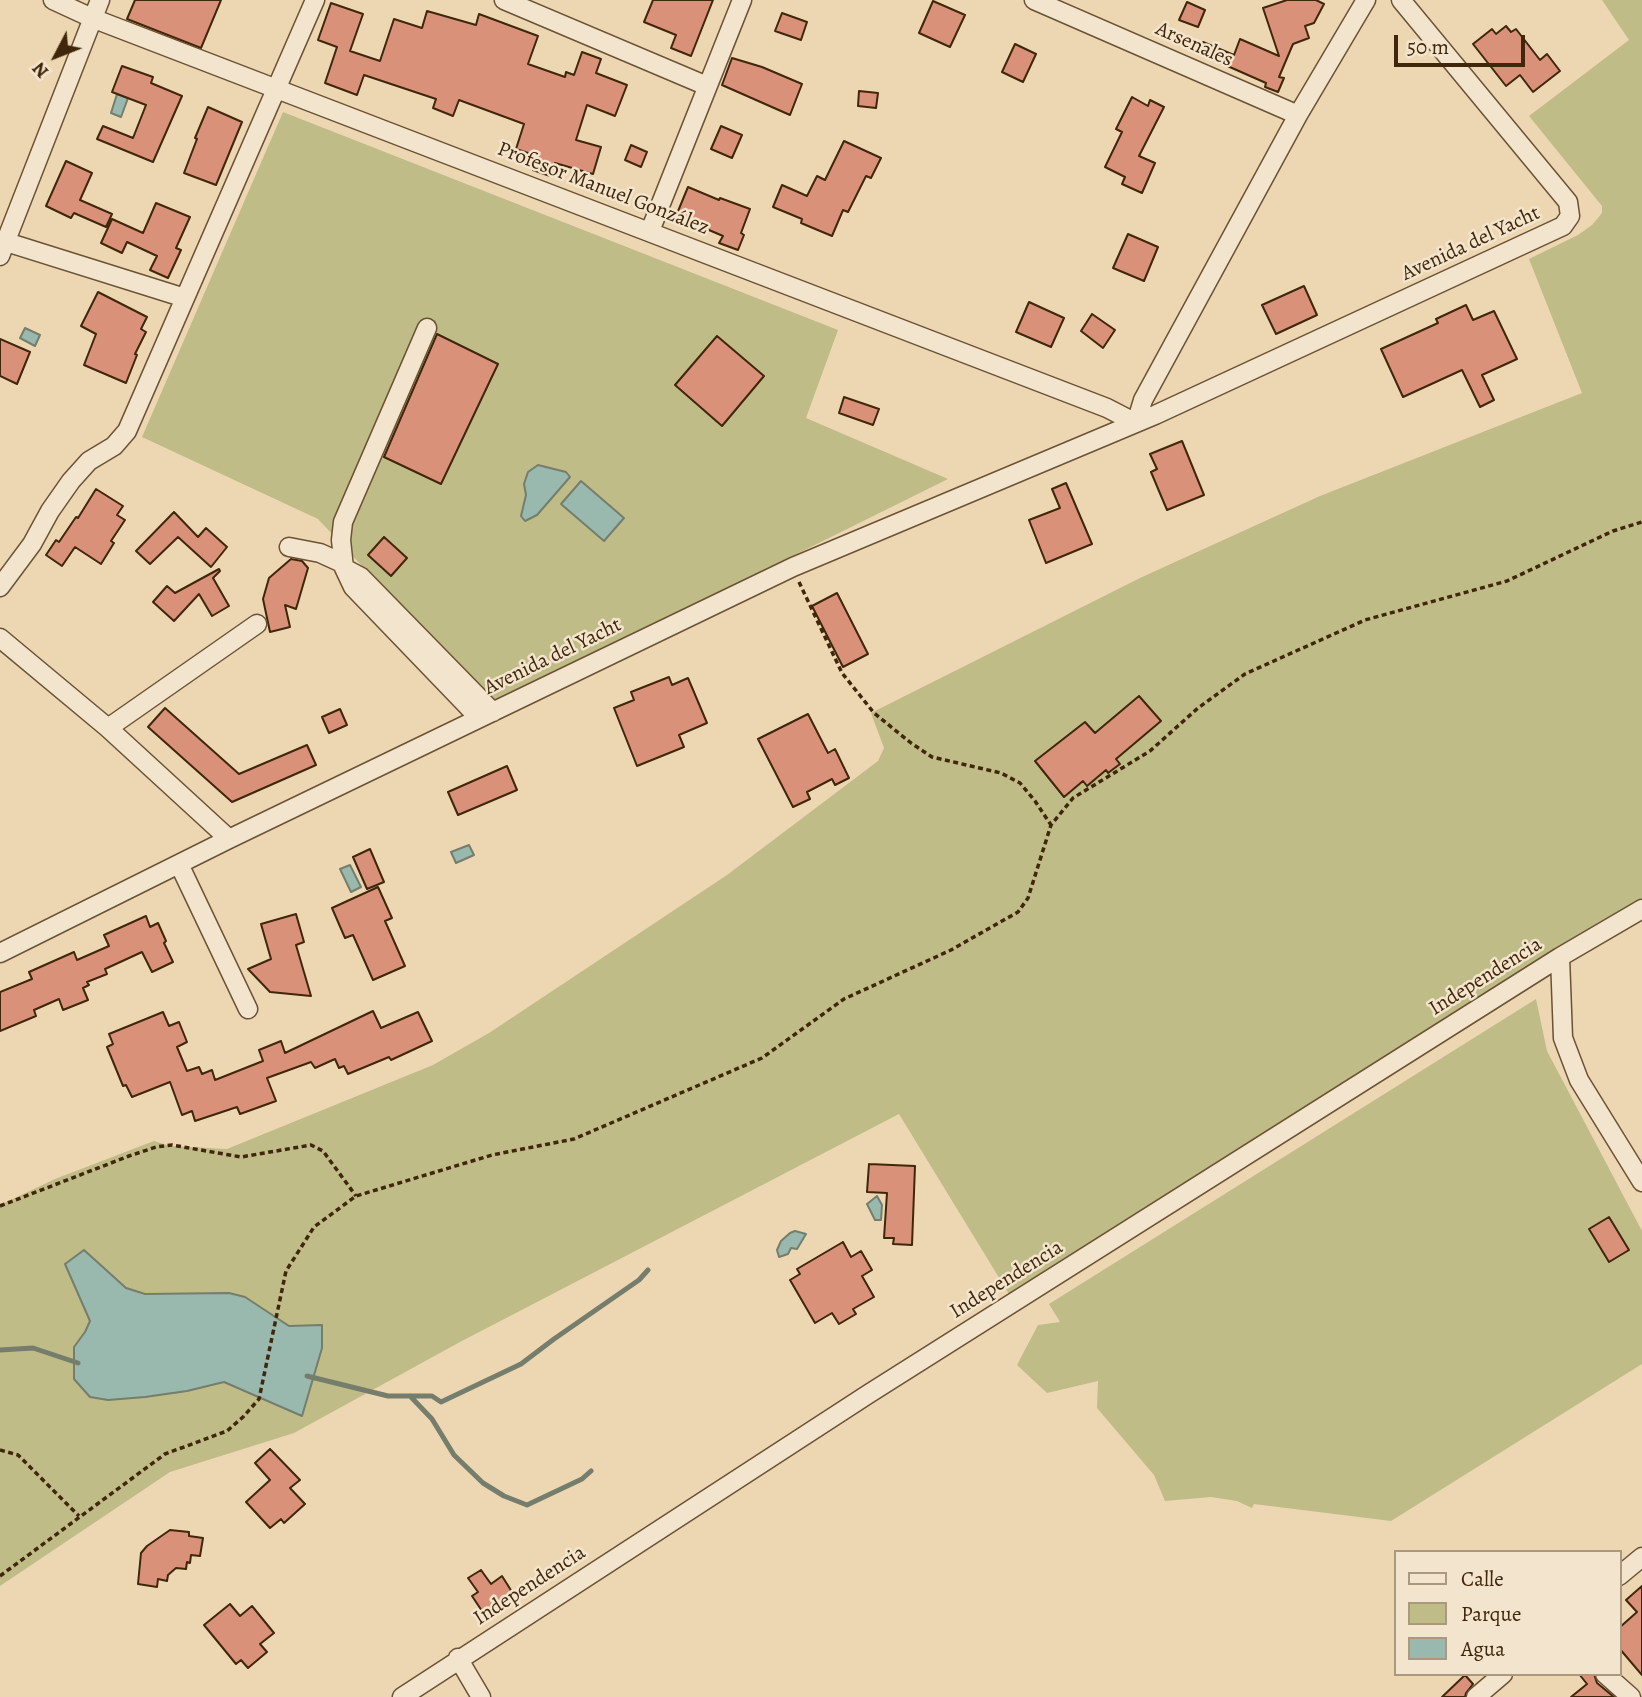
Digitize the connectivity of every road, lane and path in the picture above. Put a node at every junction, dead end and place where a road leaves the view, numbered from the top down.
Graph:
1 (53, 0) edge
2 (100, 0) edge
3 (314, 0) edge
4 (504, 0) edge
5 (742, 0) edge
6 (1034, 0) edge
7 (1366, 0) edge
8 (1401, 0) edge
9 (92, 18) junction
10 (708, 86) junction
11 (277, 88) junction
12 (1298, 115) junction
13 (650, 231) junction
14 (2, 246) edge
15 (186, 298) junction
16 (426, 328) dead end
17 (1136, 423) junction
18 (1642, 522) edge
19 (289, 547) dead end
20 (343, 566) junction
21 (793, 567) junction
22 (0, 587) edge
23 (257, 624) dead end
24 (0, 638) edge
25 (486, 715) junction
26 (108, 728) junction
27 (1051, 825) junction
28 (229, 839) junction
29 (179, 864) junction
30 (1642, 909) edge
31 (0, 953) edge
32 (1560, 957) junction
33 (248, 1009) dead end
34 (1642, 1182) edge
35 (356, 1196) junction
36 (0, 1206) edge
37 (0, 1450) edge
38 (79, 1516) junction
39 (1642, 1557) edge
40 (1621, 1574) edge
41 (0, 1576) edge
42 (458, 1658) junction
43 (1501, 1676) edge
44 (1607, 1676) edge
45 (402, 1697) edge
46 (481, 1697) edge
47 (1476, 1697) edge
48 (1631, 1697) edge

1 - 9 street, Profesor Manuel González
2 - 9 street
3 - 11 street
4 - 10 street
5 - 10 street
6 - 12 street, Arsenales
7 - 12 street
8 - 17 street, Avenida del Yacht
9 - 11 street, Profesor Manuel González
9 - 14 street
10 - 13 street
11 - 13 street, Profesor Manuel González
11 - 15 street
12 - 17 street
13 - 17 street, Profesor Manuel González
14 - 15 street
15 - 22 street
16 - 20 street
17 - 21 street, Avenida del Yacht
18 - 27 path
19 - 20 street
20 - 25 street
21 - 25 street, Avenida del Yacht
21 - 27 path
23 - 26 street
24 - 26 street
25 - 28 street, Avenida del Yacht
26 - 28 street
27 - 35 path
28 - 29 street, Avenida del Yacht
29 - 31 street, Avenida del Yacht
29 - 33 street
30 - 32 street, Independencia
32 - 34 street
32 - 42 street, Independencia
35 - 36 path
35 - 38 path
37 - 38 path
38 - 41 path
39 - 40 street
42 - 45 street, Independencia
42 - 46 street
43 - 47 street
44 - 48 street

